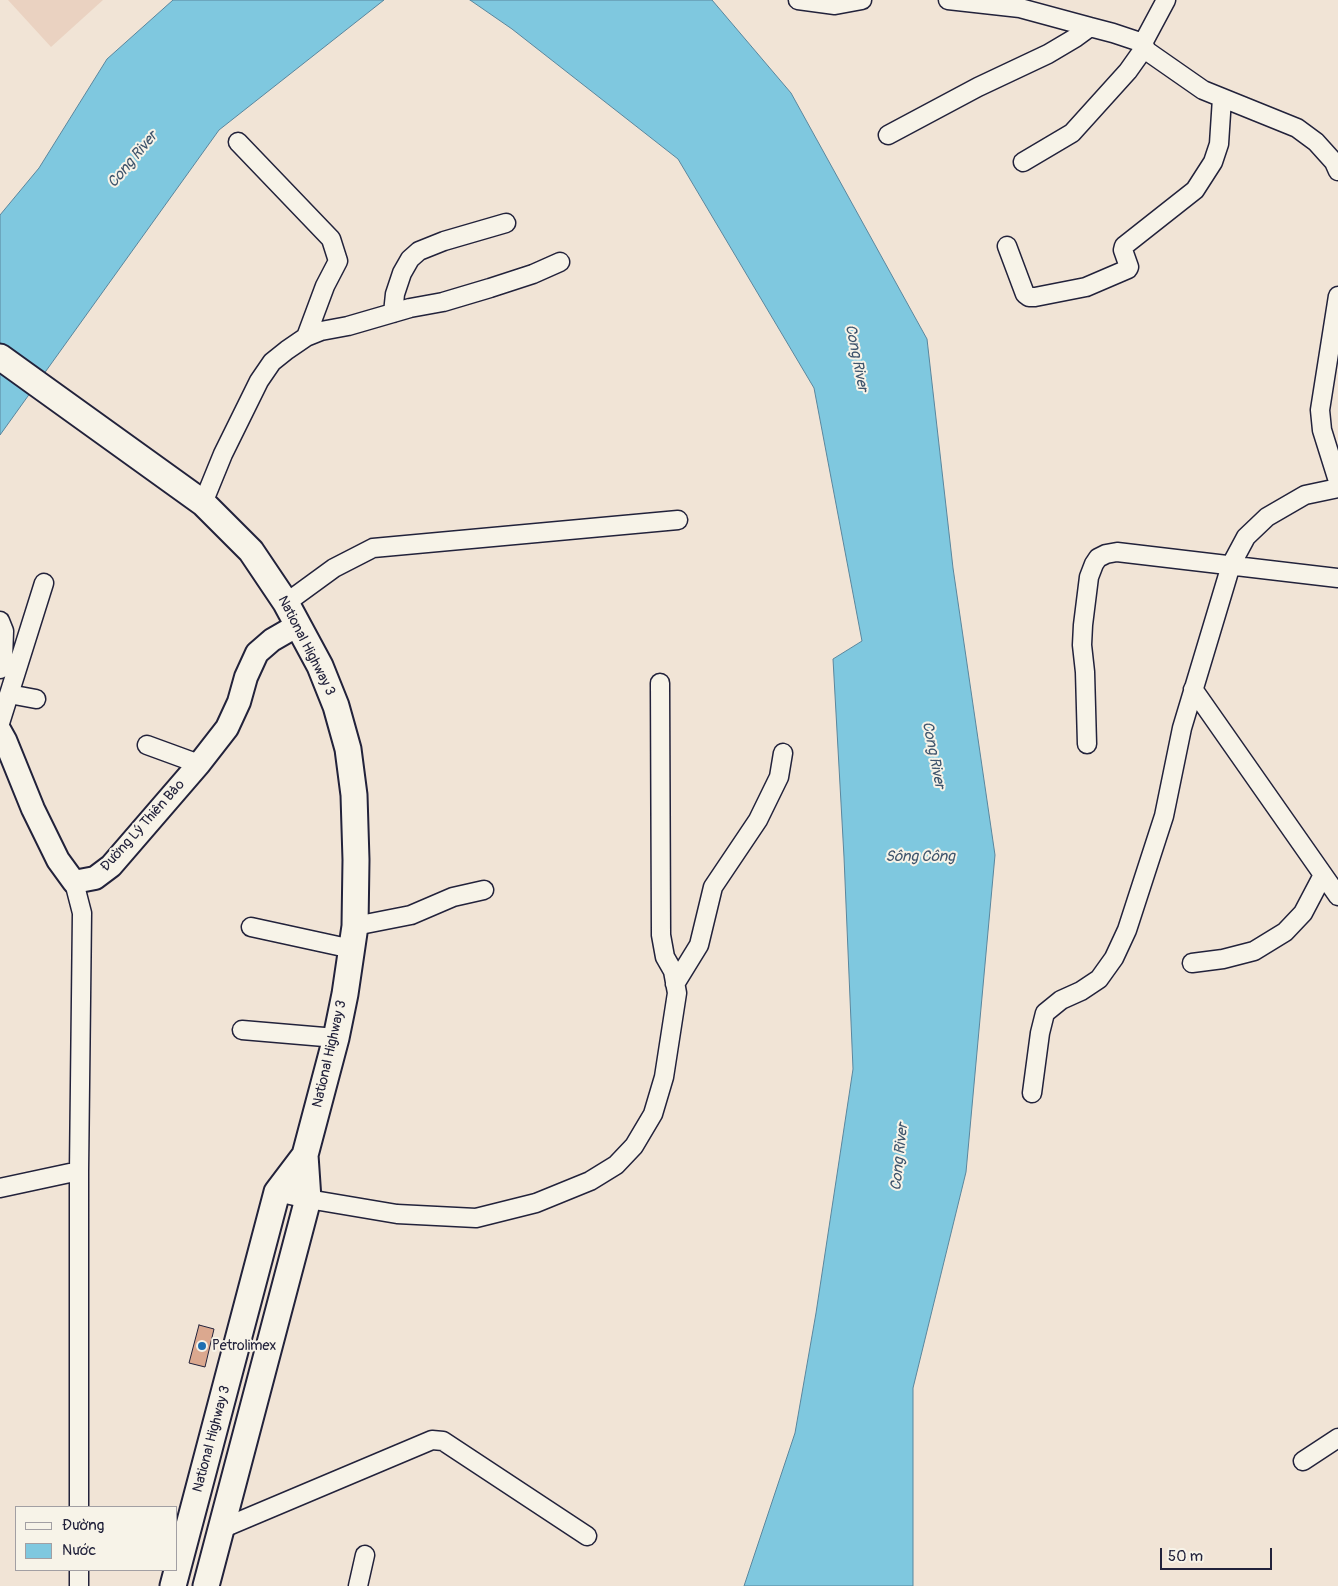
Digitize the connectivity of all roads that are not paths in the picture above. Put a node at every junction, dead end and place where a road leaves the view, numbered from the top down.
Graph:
1 (798, 0) edge
2 (862, 0) edge
3 (948, 0) edge
4 (1166, 0) edge
5 (1090, 27) junction
6 (1144, 45) junction
7 (1222, 98) junction
8 (888, 135) dead end
9 (238, 142) dead end
10 (1023, 162) dead end
11 (1338, 171) edge
12 (506, 223) dead end
13 (1007, 246) dead end
14 (560, 262) dead end
15 (1338, 296) edge
16 (393, 314) junction
17 (306, 337) junction
18 (0, 357) edge
19 (1338, 481) edge
20 (1338, 488) edge
21 (204, 503) junction
22 (678, 520) dead end
23 (1231, 565) junction
24 (1338, 578) edge
25 (44, 583) dead end
26 (286, 603) junction
27 (0, 621) edge
28 (298, 625) junction
29 (0, 669) edge
30 (660, 683) dead end
31 (1193, 689) junction
32 (9, 694) junction
33 (36, 699) dead end
34 (0, 723) edge
35 (0, 731) edge
36 (1087, 744) dead end
37 (148, 745) dead end
38 (783, 753) dead end
39 (199, 764) junction
40 (1324, 875) junction
41 (74, 882) junction
42 (484, 890) dead end
43 (1338, 896) edge
44 (251, 927) dead end
45 (353, 938) junction
46 (1192, 963) dead end
47 (675, 984) junction
48 (242, 1030) dead end
49 (336, 1038) junction
50 (1032, 1093) dead end
51 (305, 1155) junction
52 (79, 1171) junction
53 (0, 1188) edge
54 (277, 1192) junction
55 (308, 1199) junction
56 (1338, 1438) edge
57 (1303, 1462) dead end
58 (79, 1506) edge
59 (221, 1529) junction
60 (587, 1536) dead end
61 (365, 1555) dead end
62 (178, 1567) edge
63 (79, 1571) edge
64 (177, 1571) edge
65 (79, 1586) edge
66 (173, 1586) edge
67 (206, 1586) edge
68 (358, 1586) edge

1 - 2 street
3 - 5 street
4 - 6 street
5 - 6 street
5 - 8 street
6 - 7 street
6 - 10 street
7 - 11 street
7 - 13 street
9 - 17 street
12 - 16 street
14 - 16 street
15 - 19 street
16 - 17 street
17 - 21 street
18 - 21 highway, National Highway 3
20 - 23 street
21 - 26 highway, National Highway 3
22 - 26 street
23 - 24 street
23 - 31 street
23 - 36 street
25 - 32 street
26 - 28 highway, National Highway 3
27 - 29 street
28 - 39 main road, Đường Lý Thiên Bảo
28 - 45 highway, National Highway 3
30 - 47 street
31 - 40 street
31 - 50 street
32 - 33 street
32 - 34 street
35 - 41 main road
37 - 39 street
38 - 47 street
39 - 41 main road, Đường Lý Thiên Bảo
40 - 43 street
40 - 46 street
41 - 52 street
42 - 45 street
44 - 45 street
45 - 49 highway, National Highway 3
47 - 55 street
48 - 49 street
49 - 51 highway, National Highway 3
51 - 54 highway, National Highway 3
51 - 55 highway, National Highway 3
52 - 53 street
52 - 58 street
54 - 55 street
54 - 62 highway, National Highway 3
55 - 59 highway, National Highway 3
56 - 57 street
59 - 60 street
59 - 67 highway, National Highway 3
61 - 68 street
63 - 65 street
64 - 66 highway, National Highway 3

